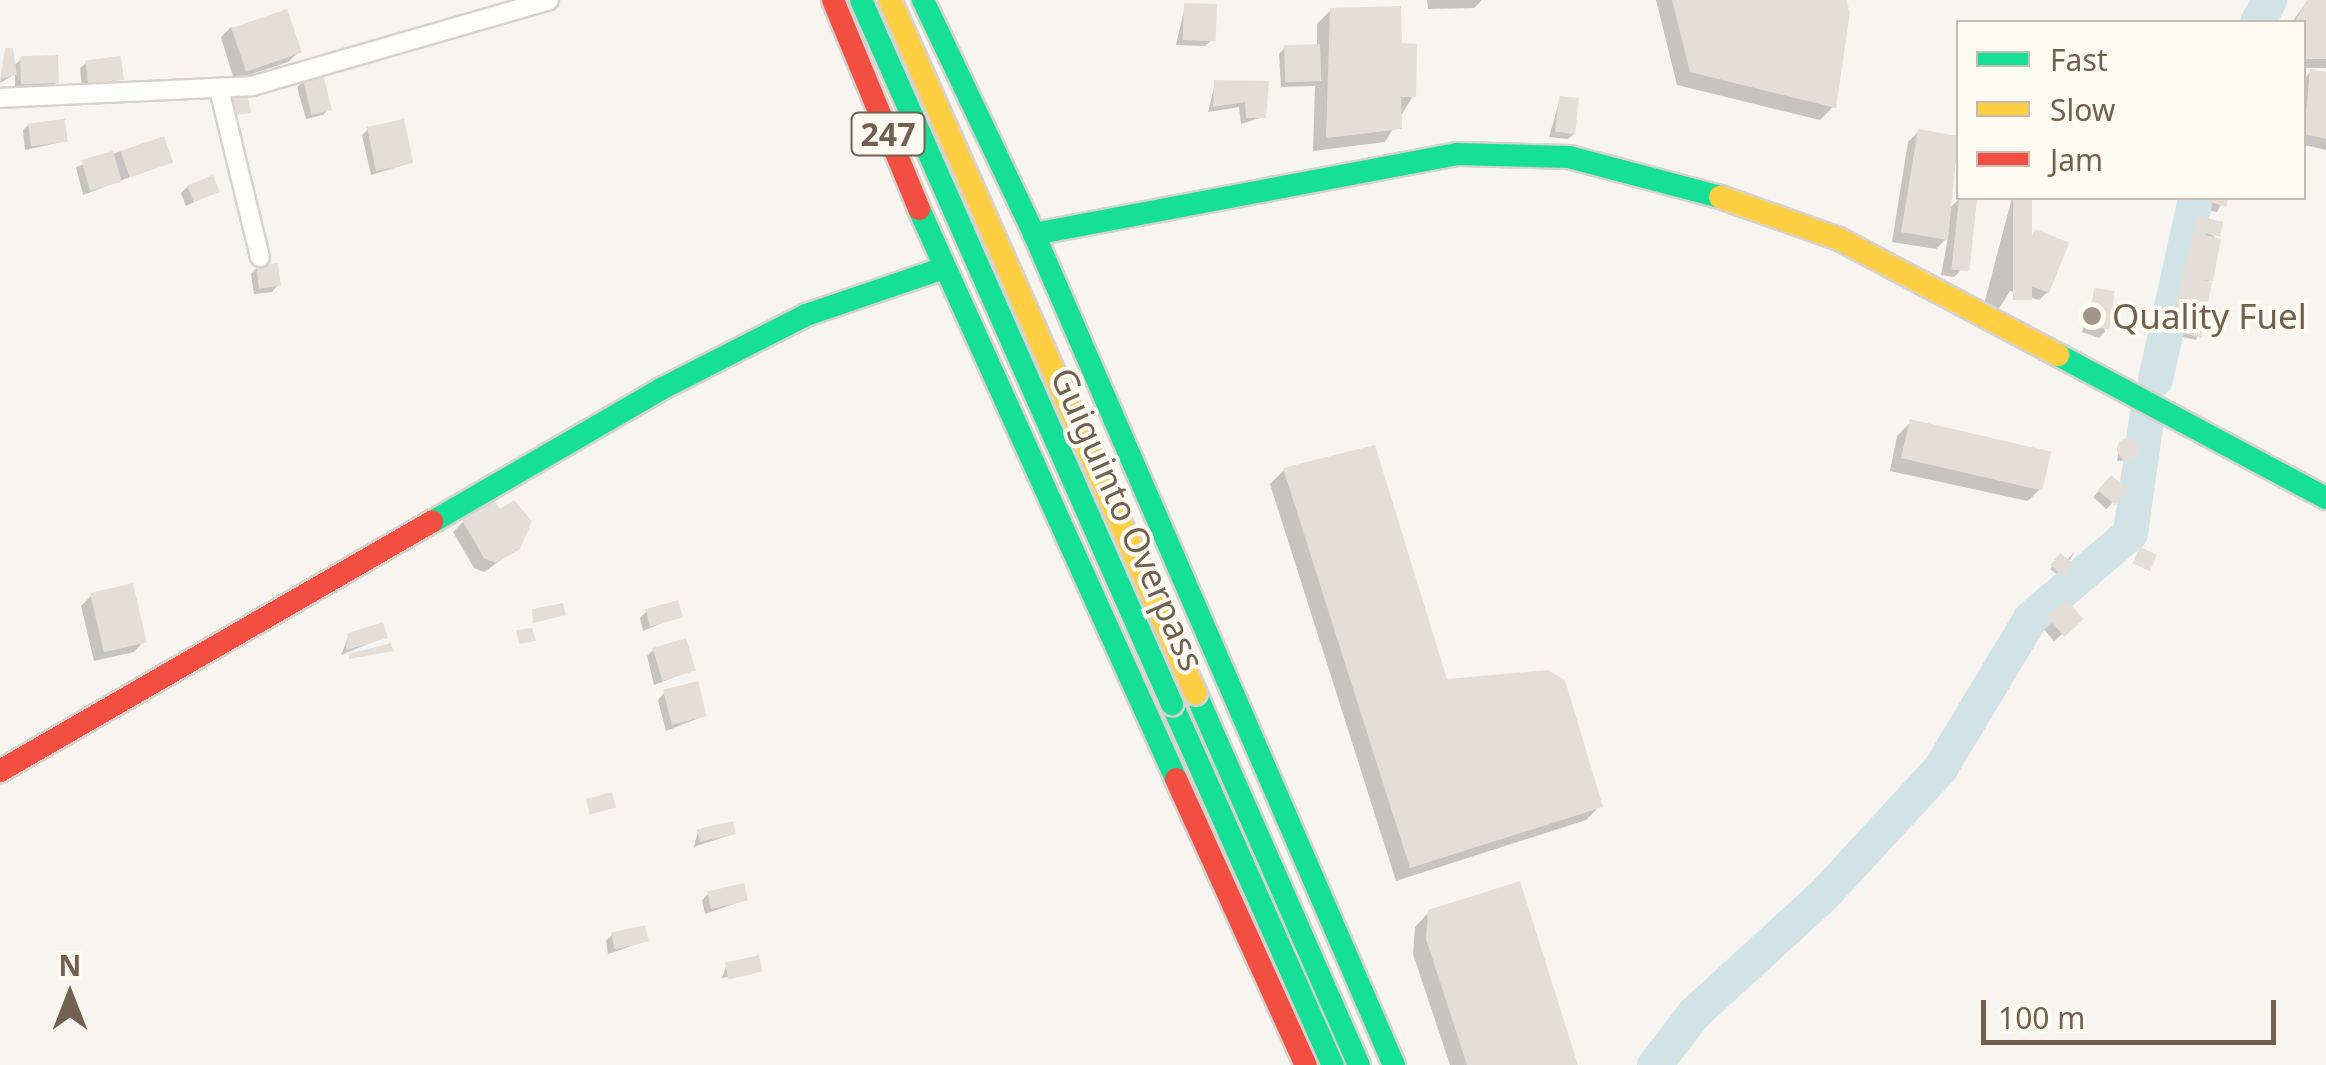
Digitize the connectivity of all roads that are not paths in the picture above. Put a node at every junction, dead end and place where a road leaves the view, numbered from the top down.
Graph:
1 (548, 0) edge
2 (833, 0) edge
3 (862, 0) edge
4 (890, 0) edge
5 (923, 0) edge
6 (503, 7) edge
7 (219, 89) junction
8 (0, 98) edge
9 (1034, 234) junction
10 (260, 257) dead end
11 (944, 268) junction
12 (2326, 498) edge
13 (0, 771) edge
14 (1306, 1065) edge
15 (1333, 1065) edge
16 (1359, 1065) edge
17 (1394, 1065) edge

1 - 6 street
2 - 11 main road, 247
3 - 15 main road, Guiguinto Overpass, bridge
4 - 16 main road, Guiguinto Overpass, bridge
5 - 9 main road, 247
6 - 7 street
7 - 8 street
7 - 10 street
9 - 12 main road
9 - 17 main road
11 - 13 main road
11 - 14 main road

